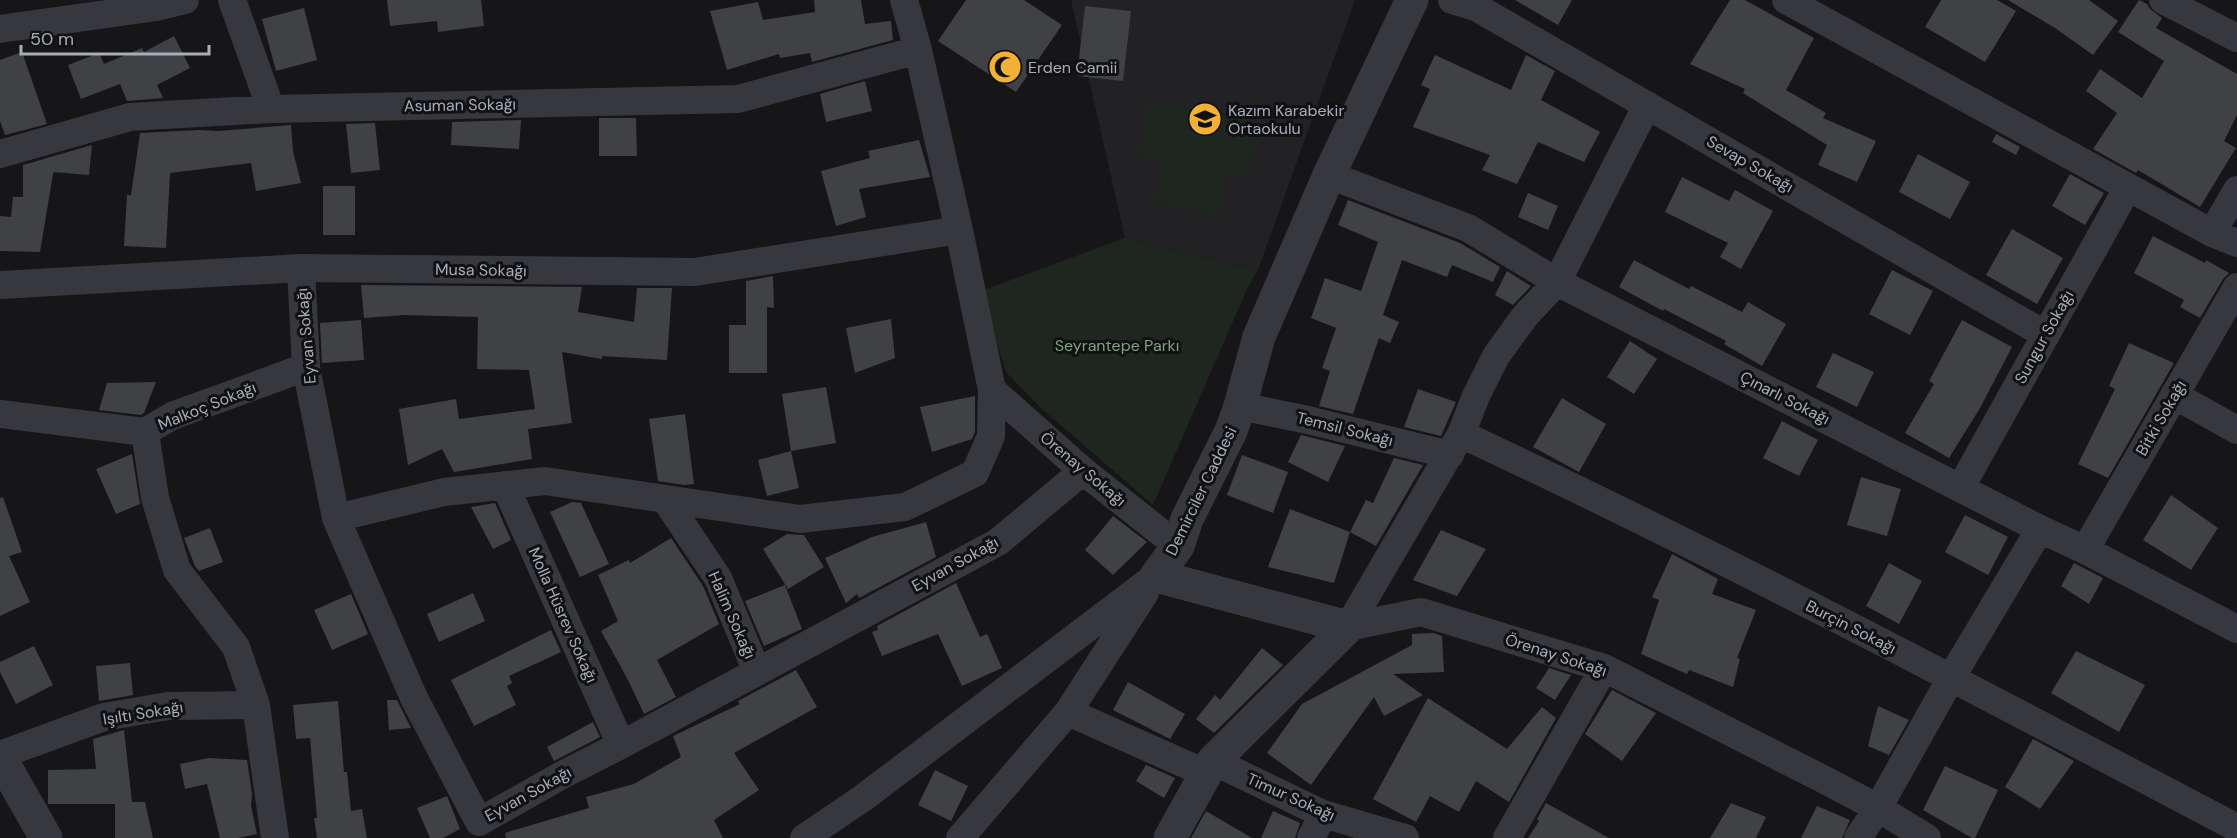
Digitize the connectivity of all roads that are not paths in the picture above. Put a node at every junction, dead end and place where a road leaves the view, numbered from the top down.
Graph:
1 (186, 0) edge
2 (232, 0) edge
3 (904, 0) edge
4 (1412, 0) edge
5 (1452, 0) edge
6 (1786, 0) edge
7 (2176, 3) edge
8 (0, 29) edge
9 (2237, 38) edge
10 (918, 50) junction
11 (1647, 105) junction
12 (271, 109) junction
13 (0, 154) edge
14 (1329, 175) junction
15 (2128, 187) junction
16 (2237, 190) edge
17 (960, 230) junction
18 (2225, 238) edge
19 (301, 268) junction
20 (1557, 282) junction
21 (0, 285) edge
22 (2237, 287) edge
23 (2046, 335) junction
24 (306, 367) junction
25 (992, 390) junction
26 (2174, 395) junction
27 (1240, 406) junction
28 (0, 414) edge
29 (2237, 430) edge
30 (145, 432) junction
31 (1456, 445) junction
32 (1083, 471) junction
33 (505, 485) junction
34 (1961, 487) junction
35 (665, 499) junction
36 (336, 518) junction
37 (2040, 530) junction
38 (1178, 546) junction
39 (2085, 550) junction
40 (1156, 576) junction
41 (1348, 627) junction
42 (2237, 629) edge
43 (1604, 668) junction
44 (757, 672) junction
45 (1951, 678) junction
46 (256, 705) junction
47 (1068, 712) junction
48 (621, 745) junction
49 (0, 756) edge
50 (1209, 767) junction
51 (1878, 808) junction
52 (1317, 826) edge
53 (2237, 828) edge
54 (46, 838) edge
55 (275, 838) edge
56 (804, 838) edge
57 (960, 838) edge
58 (1170, 838) edge
59 (1405, 838) edge
60 (1507, 838) edge
61 (1858, 838) edge
62 (1928, 838) edge

1 - 8 street
2 - 12 street
3 - 10 street
4 - 14 street, Demirciler Caddesi
5 - 11 street, Sevap Sokağı
6 - 15 street
7 - 9 street
10 - 12 street, Asuman Sokağı
10 - 17 street
11 - 20 street
11 - 23 street, Sevap Sokağı
12 - 13 street, Asuman Sokağı
14 - 20 street, Çınarlı Sokağı
14 - 27 street, Demirciler Caddesi
15 - 18 street
15 - 23 street, Sungur Sokağı
16 - 18 street
17 - 19 street, Musa Sokağı
17 - 25 street
19 - 21 street, Musa Sokağı
19 - 24 street, Eyvan Sokağı
20 - 31 street
20 - 34 street, Çınarlı Sokağı
22 - 26 street, Bitki Sokağı
23 - 34 street, Sungur Sokağı
24 - 30 street, Malkoç Sokağı
24 - 36 street, Eyvan Sokağı
25 - 32 street, Örenay Sokağı
25 - 35 street
26 - 29 street
26 - 39 street, Bitki Sokağı
27 - 31 street, Temsil Sokağı
27 - 38 street, Demirciler Caddesi
28 - 30 street
30 - 46 street, Malkoç Sokağı
31 - 41 street
31 - 45 street, Burçin Sokağı
32 - 38 street, Örenay Sokağı
32 - 44 street, Eyvan Sokağı
33 - 35 street
33 - 36 street
33 - 48 street, Molla Hüsrev Sokağı
34 - 37 street, Çınarlı Sokağı
35 - 44 street, Halim Sokağı
36 - 48 street, Eyvan Sokağı
37 - 39 street, Çınarlı Sokağı
37 - 45 street
38 - 40 street, Demirciler Caddesi
39 - 42 street, Çınarlı Sokağı
40 - 41 street, Örenay Sokağı
40 - 47 street
40 - 56 street, Demirciler Caddesi
41 - 43 street, Örenay Sokağı
41 - 50 street
43 - 51 street, Örenay Sokağı
43 - 60 street
44 - 48 street, Eyvan Sokağı
45 - 51 street
45 - 53 street, Burçin Sokağı
46 - 49 street, Işıltı Sokağı
46 - 55 street, Malkoç Sokağı
47 - 50 street, Timur Sokağı
47 - 57 street
49 - 54 street
50 - 52 street, Timur Sokağı
50 - 58 street
51 - 61 street
51 - 62 street, Örenay Sokağı
52 - 59 street, Timur Sokağı

